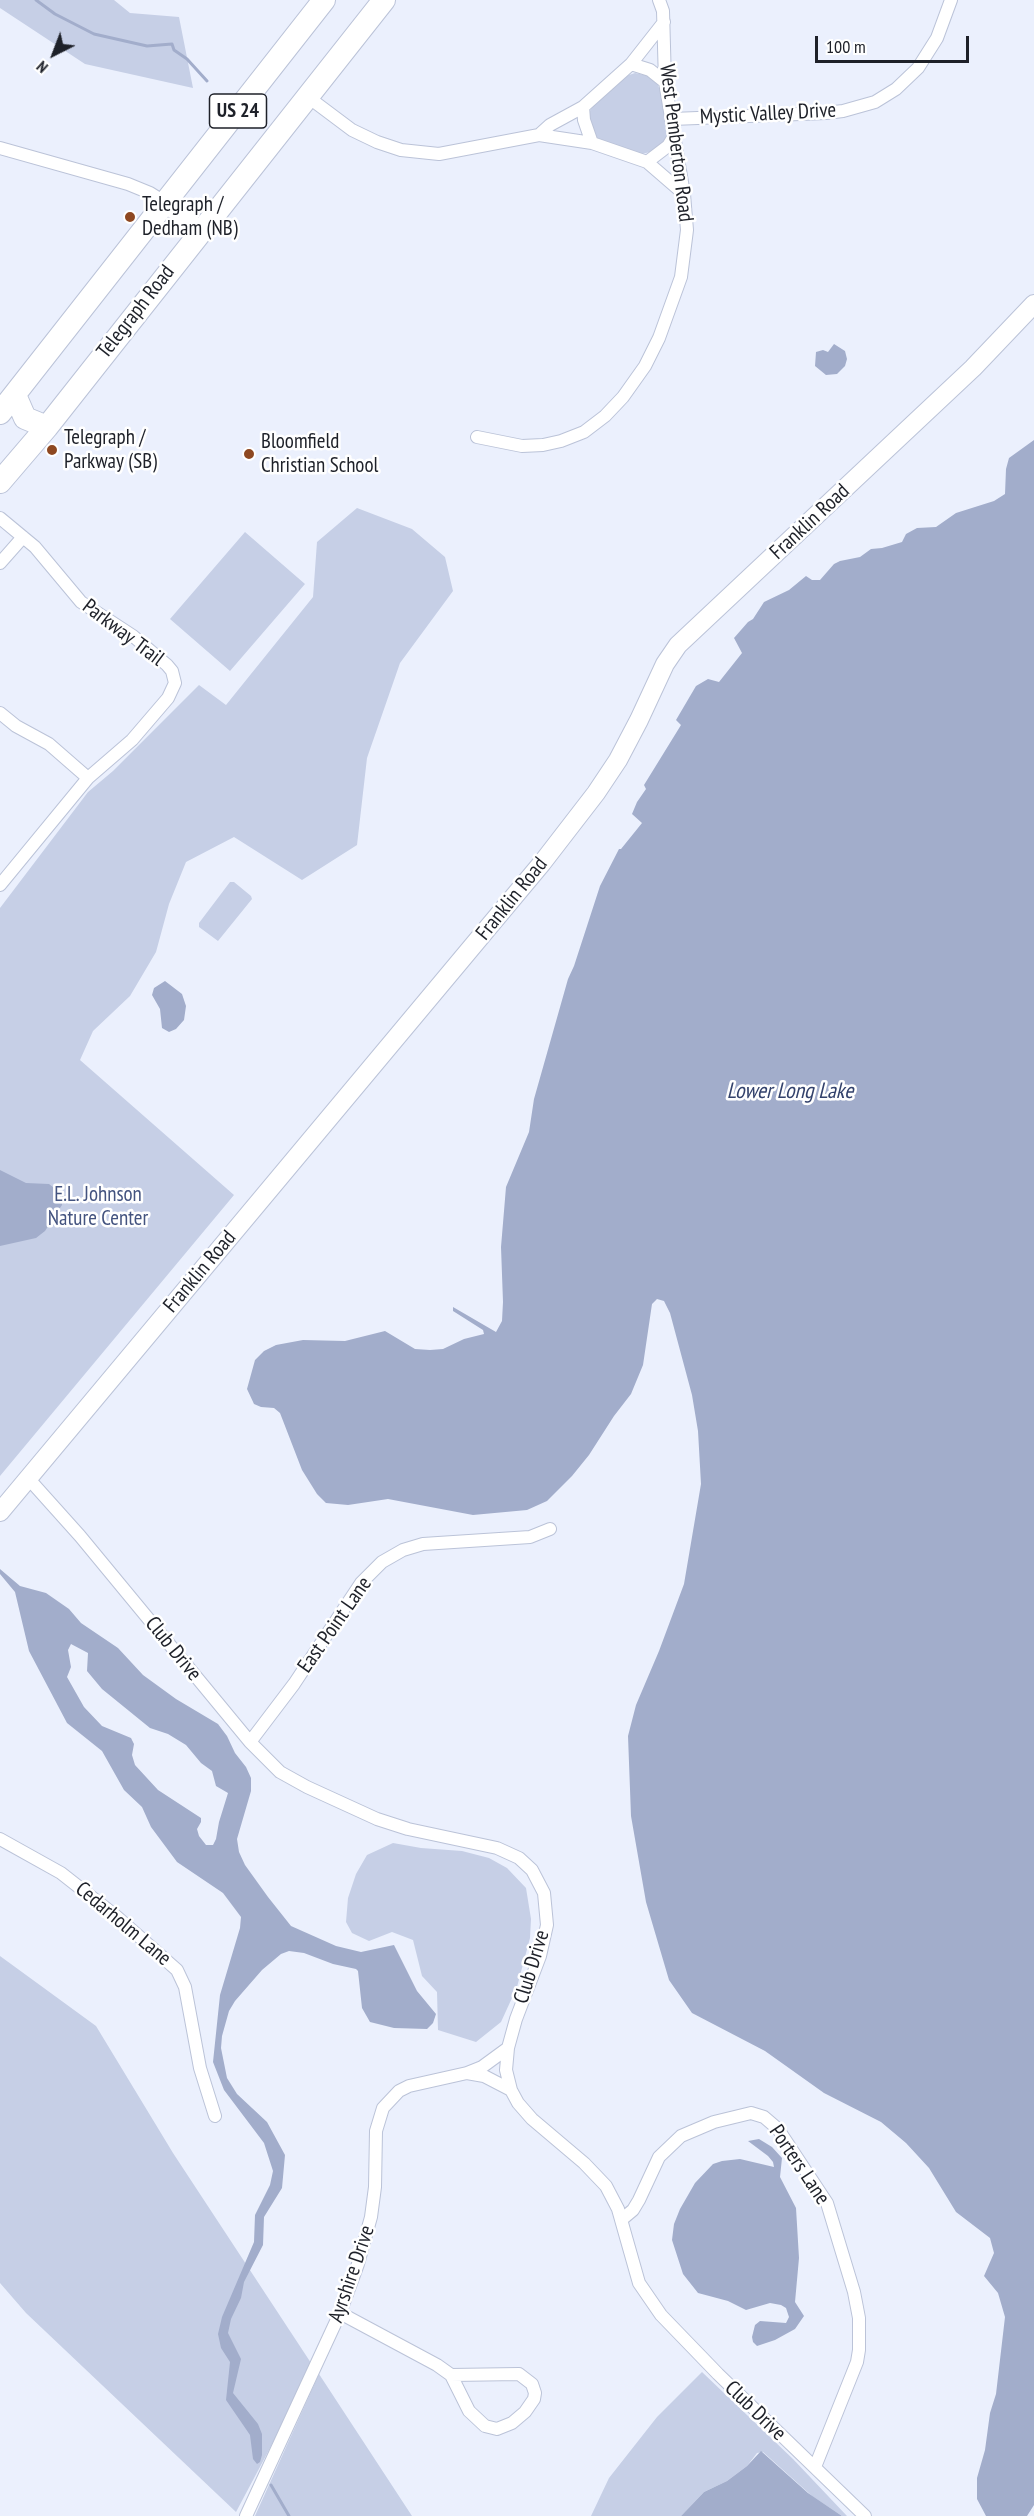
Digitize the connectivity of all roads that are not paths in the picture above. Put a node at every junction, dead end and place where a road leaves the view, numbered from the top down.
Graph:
1 (324, 0) edge
2 (384, 0) edge
3 (659, 0) edge
4 (951, 0) edge
5 (664, 22) junction
6 (631, 64) junction
7 (665, 82) junction
8 (308, 97) junction
9 (583, 107) junction
10 (672, 119) junction
11 (539, 135) junction
12 (674, 136) junction
13 (592, 143) junction
14 (0, 148) edge
15 (647, 162) junction
16 (684, 194) junction
17 (166, 203) junction
18 (195, 237) junction
19 (1034, 304) edge
20 (15, 395) junction
21 (0, 413) edge
22 (47, 427) junction
23 (477, 437) dead end
24 (0, 482) edge
25 (0, 518) edge
26 (23, 537) junction
27 (0, 563) edge
28 (0, 713) edge
29 (88, 778) junction
30 (4, 873) edge
31 (0, 885) edge
32 (28, 1478) junction
33 (0, 1512) edge
34 (550, 1529) dead end
35 (250, 1742) junction
36 (0, 1839) edge
37 (508, 2048) junction
38 (467, 2073) junction
39 (511, 2090) junction
40 (215, 2116) dead end
41 (621, 2220) junction
42 (340, 2313) junction
43 (451, 2375) junction
44 (814, 2468) junction
45 (246, 2516) edge
46 (866, 2516) edge

1 - 17 highway, US 24
2 - 8 highway, Telegraph Road / US 24
3 - 5 street, West Pemberton Road
4 - 10 street, Mystic Valley Drive
5 - 6 street
5 - 7 street, West Pemberton Road
6 - 7 street
6 - 9 street
7 - 10 street, West Pemberton Road
8 - 11 street
8 - 18 highway, Telegraph Road / US 24
9 - 11 street
9 - 13 street
10 - 12 street, West Pemberton Road
11 - 13 street
12 - 15 street, Mystic Valley Drive
12 - 16 street, West Pemberton Road
13 - 15 street
14 - 17 street
15 - 16 street
16 - 23 street, West Pemberton Road
17 - 18 highway
17 - 20 highway, US 24
18 - 22 highway, Telegraph Road / US 24
19 - 32 street, Franklin Road
20 - 21 highway, US 24
20 - 22 highway
22 - 24 highway, Telegraph Road / US 24
25 - 26 street, Parkway Trail
26 - 27 street
26 - 29 street, Parkway Trail
28 - 29 street
29 - 30 street, Parkway Trail
30 - 31 street, Parkway Trail
32 - 33 street, Franklin Road
32 - 35 street, Club Drive
34 - 35 street, East Point Lane
35 - 37 street, Club Drive
36 - 40 street, Cedarholm Lane
37 - 38 street, Ayrshire Drive
37 - 39 street, Club Drive
38 - 39 street
38 - 42 street, Ayrshire Drive
39 - 41 street, Club Drive
41 - 44 street, Club Drive
41 - 44 street, Porters Lane
42 - 43 street
42 - 45 street, Ayrshire Drive
43 - 43 street
44 - 46 street, Club Drive

